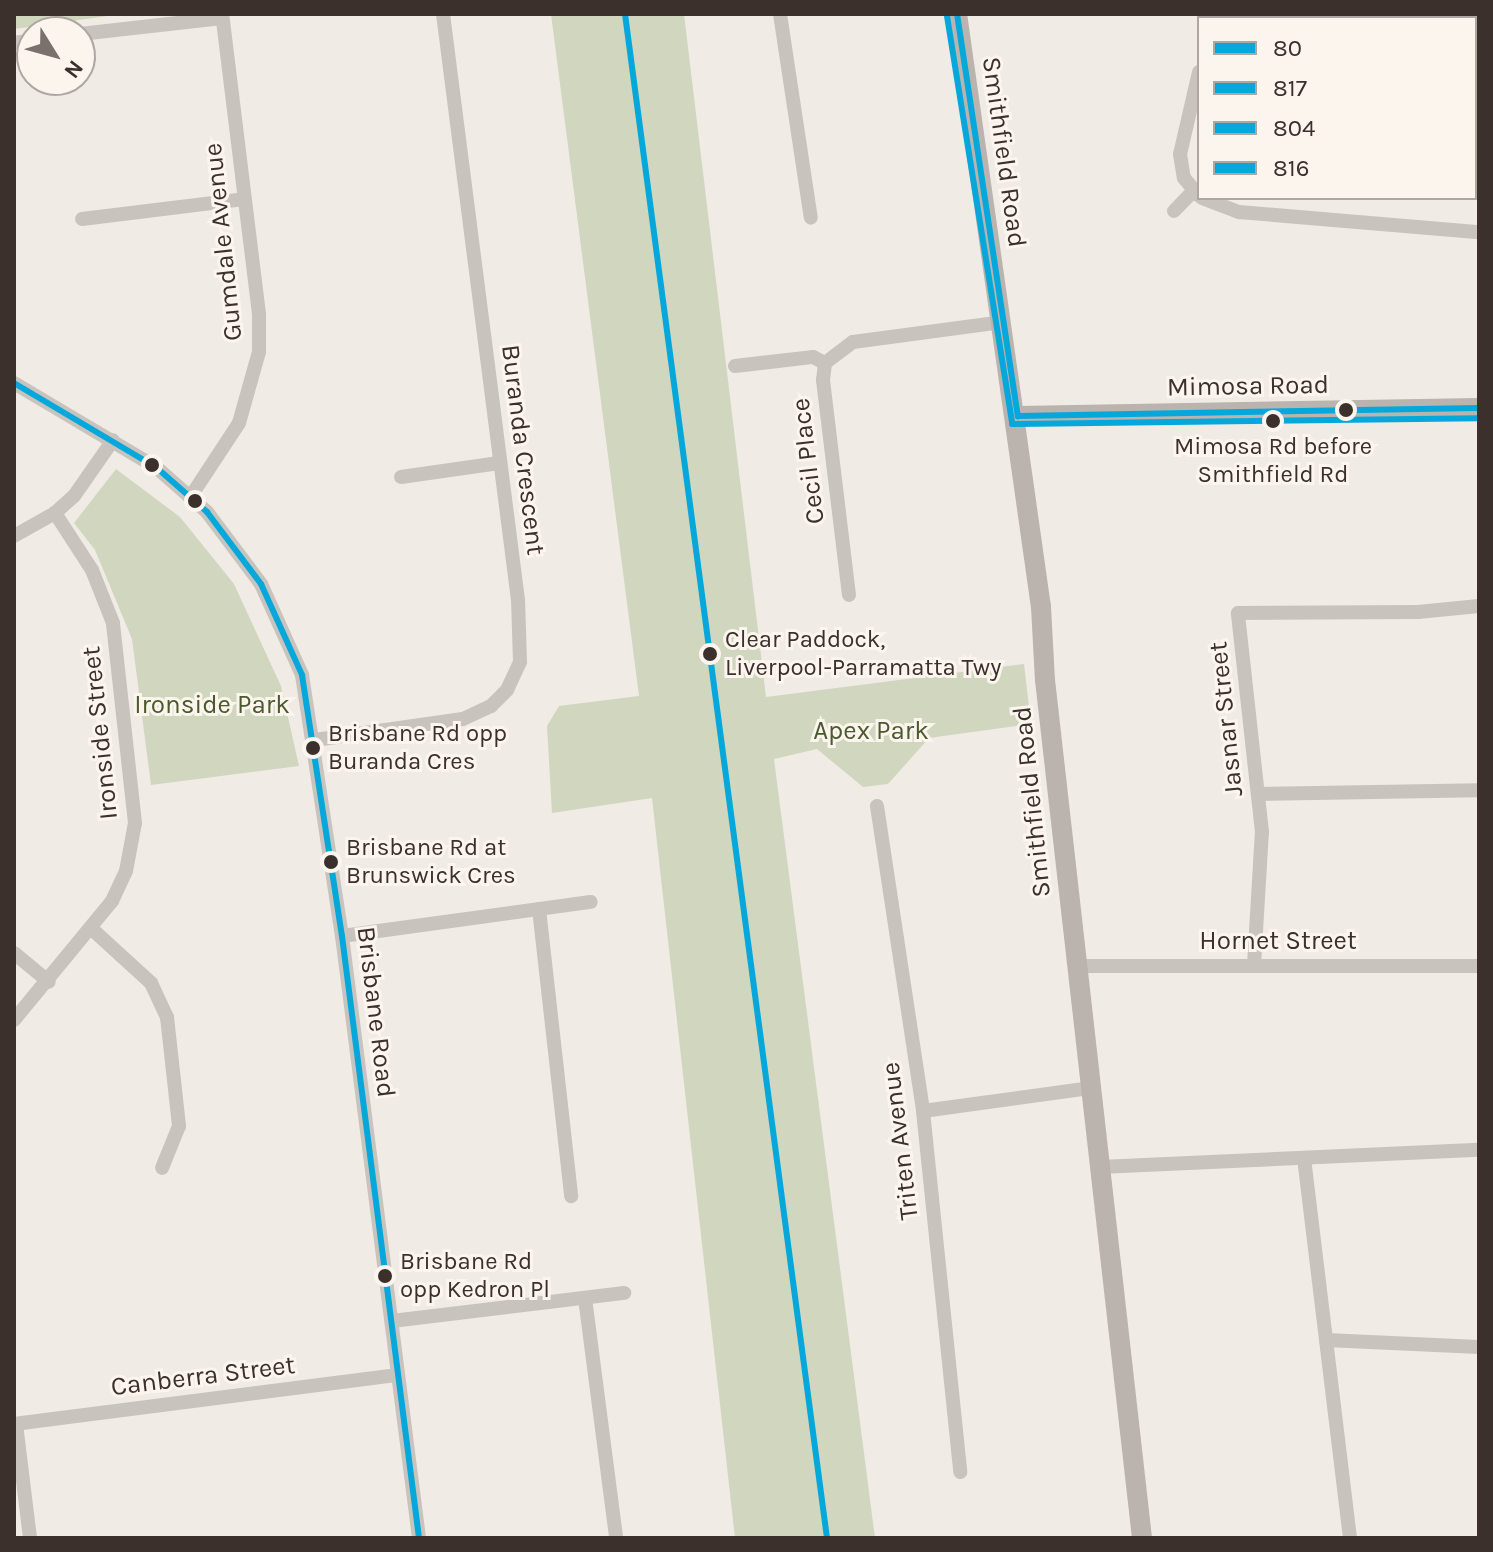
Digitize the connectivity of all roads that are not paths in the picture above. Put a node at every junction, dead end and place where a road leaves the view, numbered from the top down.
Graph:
1 (443, 14) edge
2 (780, 14) edge
3 (957, 14) edge
4 (222, 16) edge
5 (96, 32) edge
6 (1197, 79) edge
7 (1197, 194) edge
8 (1197, 196) edge
9 (244, 199) junction
10 (1210, 200) edge
11 (1174, 211) dead end
12 (811, 218) dead end
13 (82, 219) dead end
14 (1479, 232) edge
15 (1002, 322) junction
16 (825, 363) junction
17 (735, 366) dead end
18 (14, 383) edge
19 (1479, 408) edge
20 (1018, 416) junction
21 (113, 440) junction
22 (499, 463) junction
23 (401, 477) dead end
24 (191, 496) junction
25 (55, 513) junction
26 (14, 536) edge
27 (849, 595) dead end
28 (1479, 606) edge
29 (315, 740) junction
30 (1479, 790) edge
31 (1258, 794) junction
32 (877, 806) dead end
33 (591, 902) dead end
34 (539, 909) junction
35 (93, 930) junction
36 (342, 936) junction
37 (14, 953) edge
38 (1254, 965) junction
39 (1077, 966) junction
40 (1479, 966) edge
41 (49, 982) junction
42 (14, 1020) edge
43 (1091, 1088) junction
44 (923, 1111) junction
45 (1479, 1150) edge
46 (1304, 1158) junction
47 (1100, 1167) junction
48 (162, 1168) dead end
49 (571, 1196) dead end
50 (624, 1293) dead end
51 (585, 1298) junction
52 (392, 1321) junction
53 (1326, 1340) junction
54 (1479, 1347) edge
55 (398, 1375) junction
56 (15, 1424) edge
57 (960, 1472) dead end
58 (30, 1538) edge
59 (419, 1538) edge
60 (616, 1538) edge
61 (1142, 1538) edge
62 (1350, 1538) edge

1 - 22 street, Buranda Crescent
2 - 12 street
3 - 15 main road, Smithfield Road
4 - 5 street
4 - 9 street, Gumdale Avenue
6 - 7 street
8 - 11 street
9 - 13 street
9 - 24 street, Gumdale Avenue
10 - 14 street
15 - 16 street, Cecil Place
15 - 20 main road, Smithfield Road
16 - 17 street
16 - 27 street, Cecil Place
18 - 21 street, Brisbane Road
19 - 20 main road, Mimosa Road
20 - 39 main road, Smithfield Road
21 - 24 street, Brisbane Road
21 - 25 street
22 - 23 street
22 - 29 street, Buranda Crescent
24 - 29 street, Brisbane Road
25 - 26 street
25 - 35 street, Ironside Street
28 - 31 street, Jasnar Street
29 - 36 street, Brisbane Road
30 - 31 street
31 - 38 street, Jasnar Street
32 - 44 street, Triten Avenue
33 - 34 street
34 - 36 street
34 - 49 street
35 - 41 street, Ironside Street
35 - 48 street
36 - 52 street, Brisbane Road
37 - 41 street
38 - 39 street, Hornet Street
38 - 40 street, Hornet Street
39 - 43 main road, Smithfield Road
41 - 42 street, Ironside Street
43 - 44 street
43 - 47 main road, Smithfield Road
44 - 57 street, Triten Avenue
45 - 46 street
46 - 47 street
46 - 53 street
47 - 61 main road, Smithfield Road
50 - 51 street
51 - 52 street
51 - 60 street
52 - 55 street, Brisbane Road
53 - 54 street
53 - 62 street
55 - 56 street, Canberra Street
55 - 59 street, Brisbane Road
56 - 58 street

